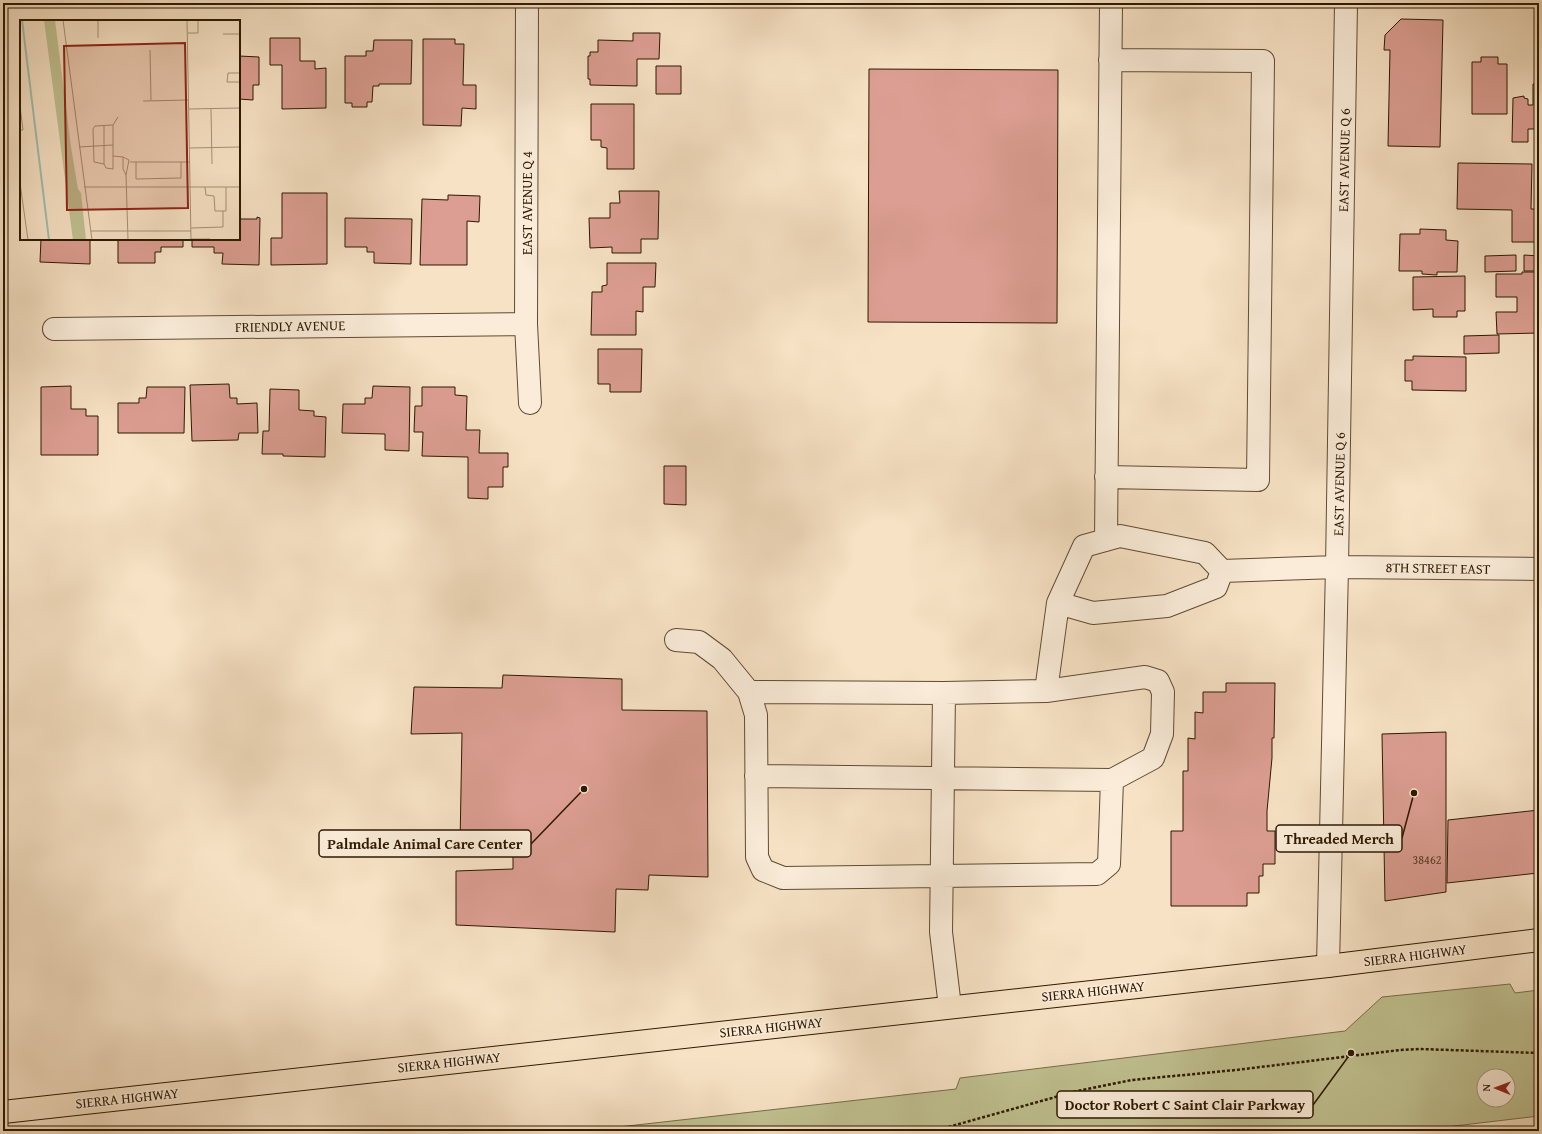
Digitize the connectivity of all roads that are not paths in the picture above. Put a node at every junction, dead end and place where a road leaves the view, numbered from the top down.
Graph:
1 (527, 3) edge
2 (1111, 3) edge
3 (1346, 3) edge
4 (1110, 60) junction
5 (526, 324) junction
6 (54, 329) dead end
7 (530, 403) dead end
8 (1106, 478) junction
9 (1106, 540) junction
10 (1338, 567) junction
11 (1539, 569) edge
12 (1222, 571) junction
13 (1058, 603) junction
14 (676, 640) dead end
15 (1046, 691) junction
16 (749, 692) junction
17 (944, 693) junction
18 (756, 776) junction
19 (942, 777) junction
20 (1112, 780) junction
21 (941, 877) junction
22 (1539, 940) edge
23 (1328, 966) junction
24 (950, 1007) junction
25 (3, 1112) edge

1 - 5 street, EAST AVENUE Q 4
2 - 4 street
3 - 10 street, EAST AVENUE Q 6
4 - 8 street
4 - 8 street
5 - 6 street, FRIENDLY AVENUE
5 - 7 street, EAST AVENUE Q 4
8 - 9 street
9 - 12 street
9 - 13 street
10 - 11 street, 8TH STREET EAST
10 - 12 street, 8TH STREET EAST
10 - 23 street, EAST AVENUE Q 6
12 - 13 street
13 - 15 street
14 - 16 street
15 - 17 street
15 - 20 street
16 - 17 street
16 - 18 street
17 - 19 street
18 - 19 street
18 - 21 street
19 - 20 street
19 - 21 street
20 - 21 street
21 - 24 street
22 - 23 main road, SIERRA HIGHWAY
23 - 24 main road, SIERRA HIGHWAY
24 - 25 main road, SIERRA HIGHWAY

